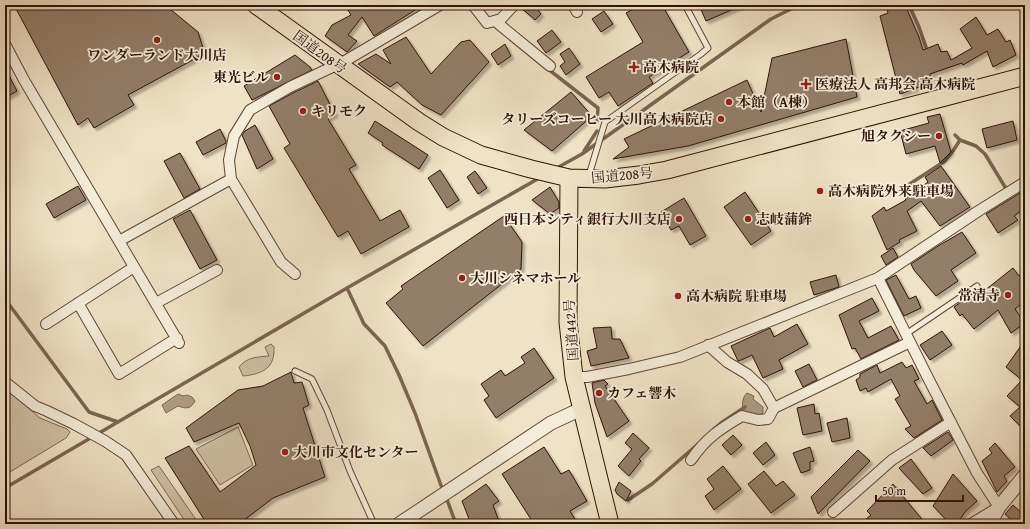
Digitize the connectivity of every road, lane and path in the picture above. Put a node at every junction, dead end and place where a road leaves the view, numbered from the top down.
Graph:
1 (256, 5) edge
2 (440, 5) edge
3 (473, 5) edge
4 (514, 5) edge
5 (685, 5) edge
6 (495, 21) junction
7 (5, 44) edge
8 (337, 65) junction
9 (550, 66) dead end
10 (1025, 76) edge
11 (566, 177) junction
12 (588, 178) junction
13 (231, 179) junction
14 (1025, 182) edge
15 (119, 241) junction
16 (134, 266) junction
17 (217, 270) dead end
18 (295, 274) dead end
19 (878, 278) junction
20 (977, 286) dead end
21 (78, 303) junction
22 (156, 303) junction
23 (46, 324) dead end
24 (908, 338) junction
25 (708, 345) junction
26 (295, 371) dead end
27 (574, 377) junction
28 (5, 382) edge
29 (774, 408) junction
30 (581, 409) junction
31 (952, 422) junction
32 (691, 460) dead end
33 (1025, 475) edge
34 (999, 507) junction
35 (833, 512) dead end
36 (174, 524) edge
37 (374, 524) edge
38 (399, 524) edge
39 (610, 524) edge
40 (971, 524) edge
41 (990, 524) edge

1 - 8 highway, 国道208号
2 - 8 street
3 - 6 street
4 - 6 street
5 - 12 lane
6 - 9 street
7 - 15 street
8 - 11 highway, 国道208号
8 - 13 street
10 - 12 highway, 国道208号
11 - 12 highway, 国道208号
11 - 27 highway, 国道442号
13 - 15 street
13 - 18 street
14 - 19 street
15 - 16 street
16 - 21 street
16 - 22 street
17 - 22 street
19 - 24 street
19 - 25 street
20 - 24 lane
21 - 22 street
21 - 23 street
24 - 29 street
24 - 31 street
25 - 27 street
25 - 29 street
26 - 37 lane
27 - 30 highway, 国道442号
28 - 36 street
29 - 32 street
30 - 38 street
30 - 39 highway, 国道442号
31 - 34 street
31 - 35 street
33 - 34 street
34 - 40 street
34 - 41 street

